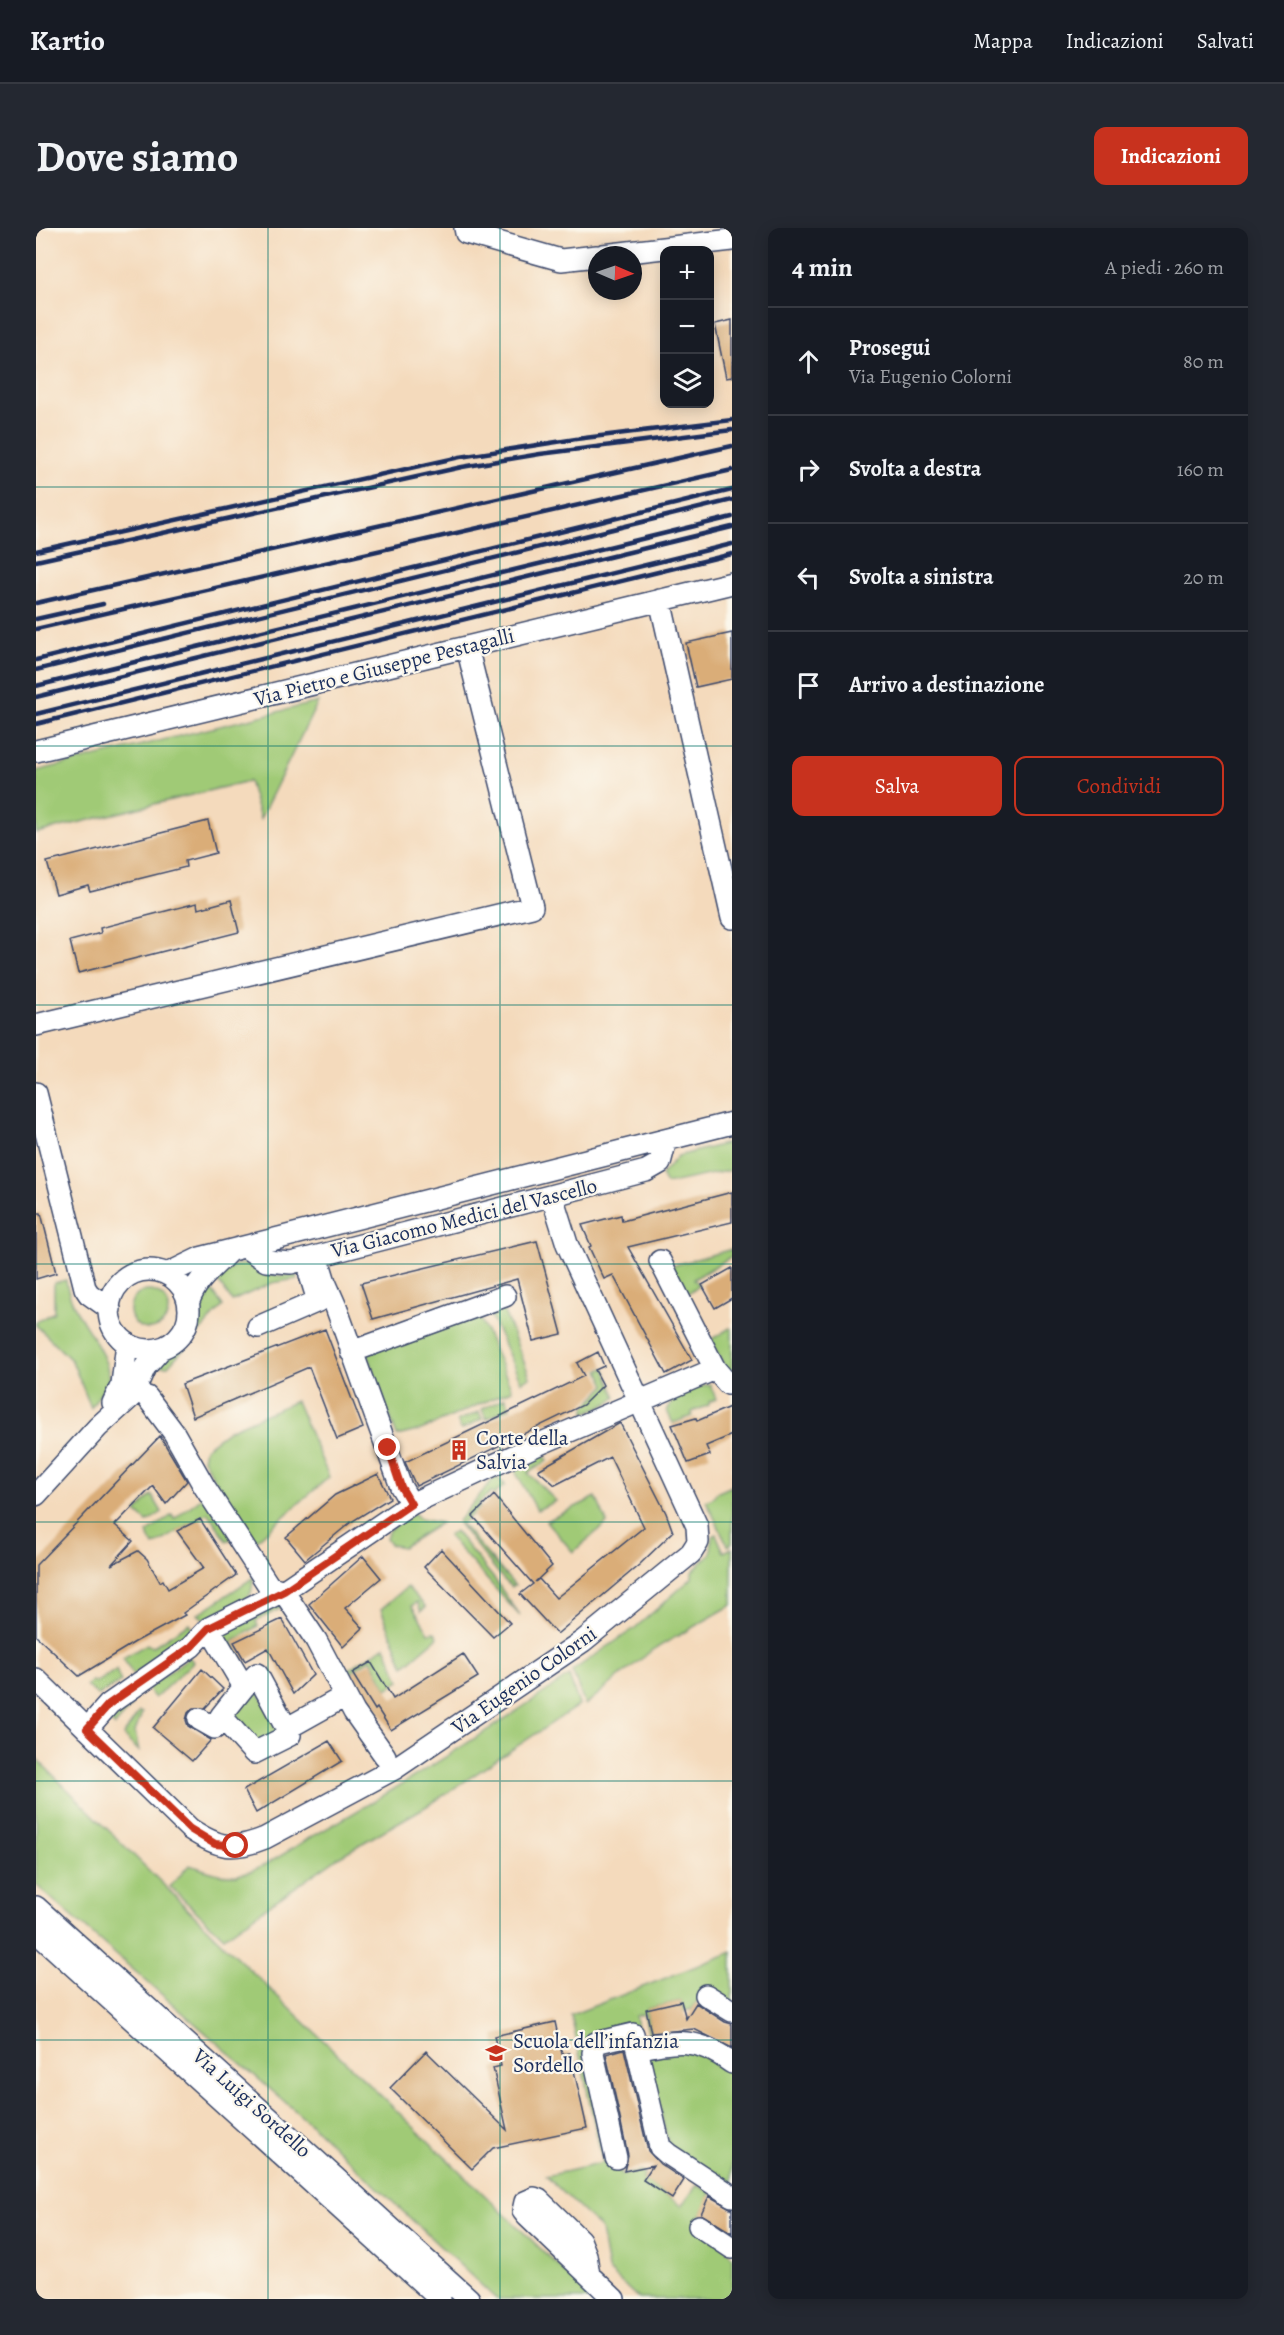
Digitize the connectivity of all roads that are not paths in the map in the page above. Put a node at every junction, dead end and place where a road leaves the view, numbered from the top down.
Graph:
1 (465, 228) edge
2 (732, 240) edge
3 (642, 250) edge
4 (588, 257) edge
5 (732, 583) edge
6 (660, 600) junction
7 (467, 647) junction
8 (36, 751) edge
9 (732, 918) edge
10 (36, 1025) edge
11 (36, 1093) edge
12 (732, 1123) edge
13 (666, 1140) junction
14 (552, 1196) junction
15 (237, 1249) junction
16 (311, 1258) junction
17 (79, 1259) junction
18 (660, 1262) dead end
19 (167, 1274) junction
20 (124, 1278) junction
21 (505, 1296) dead end
22 (189, 1301) junction
23 (110, 1309) junction
24 (258, 1327) dead end
25 (127, 1343) junction
26 (162, 1348) junction
27 (351, 1352) junction
28 (715, 1369) junction
29 (732, 1383) edge
30 (147, 1397) dead end
31 (640, 1402) junction
32 (98, 1427) junction
33 (36, 1495) edge
34 (411, 1504) junction
35 (284, 1591) junction
36 (209, 1628) junction
37 (36, 1679) edge
38 (244, 1687) junction
39 (345, 1696) junction
40 (221, 1716) junction
41 (199, 1719) dead end
42 (87, 1729) junction
43 (286, 1729) junction
44 (385, 1756) dead end
45 (36, 1907) edge
46 (36, 1932) edge
47 (706, 1995) dead end
48 (732, 2011) edge
49 (637, 2049) junction
50 (732, 2062) edge
51 (616, 2158) dead end
52 (732, 2196) edge
53 (699, 2226) dead end
54 (732, 2248) edge
55 (589, 2275) dead end
56 (440, 2299) edge
57 (469, 2299) edge
58 (614, 2299) edge

1 - 4 street
2 - 3 street
5 - 6 street, Via Pietro e Giuseppe Pestagalli
6 - 7 street, Via Pietro e Giuseppe Pestagalli
6 - 9 street
7 - 8 street, Via Pietro e Giuseppe Pestagalli
7 - 10 street
11 - 17 street
12 - 13 street, Via Giacomo Medici del Vascello
13 - 14 street, Via Giacomo Medici del Vascello
13 - 15 street, Via Giacomo Medici del Vascello
14 - 16 street, Via Giacomo Medici del Vascello
14 - 31 street, Via Eugenio Colorni
15 - 16 street, Via Giacomo Medici del Vascello
15 - 19 street, Via Giacomo Medici del Vascello
15 - 22 street, Via Giacomo Medici del Vascello
16 - 24 street
16 - 27 street
17 - 20 street
17 - 23 street
18 - 28 street
19 - 20 street
19 - 22 street
20 - 23 street
21 - 27 street
22 - 26 street
23 - 25 street
25 - 26 street
25 - 32 street
26 - 32 street
27 - 34 street
28 - 29 street
28 - 31 street
30 - 35 street
31 - 34 street
31 - 42 street, Via Eugenio Colorni
32 - 33 street
34 - 35 street
35 - 36 street
35 - 39 street
36 - 38 street
36 - 42 street
37 - 42 street, Via Eugenio Colorni
38 - 40 street
38 - 43 street
39 - 43 street
39 - 44 street
40 - 41 street
40 - 43 street
45 - 57 street, Via Luigi Sordello
46 - 56 street, Via Luigi Sordello
47 - 48 street
49 - 50 street
49 - 51 street
49 - 52 street
53 - 54 street
55 - 58 street

